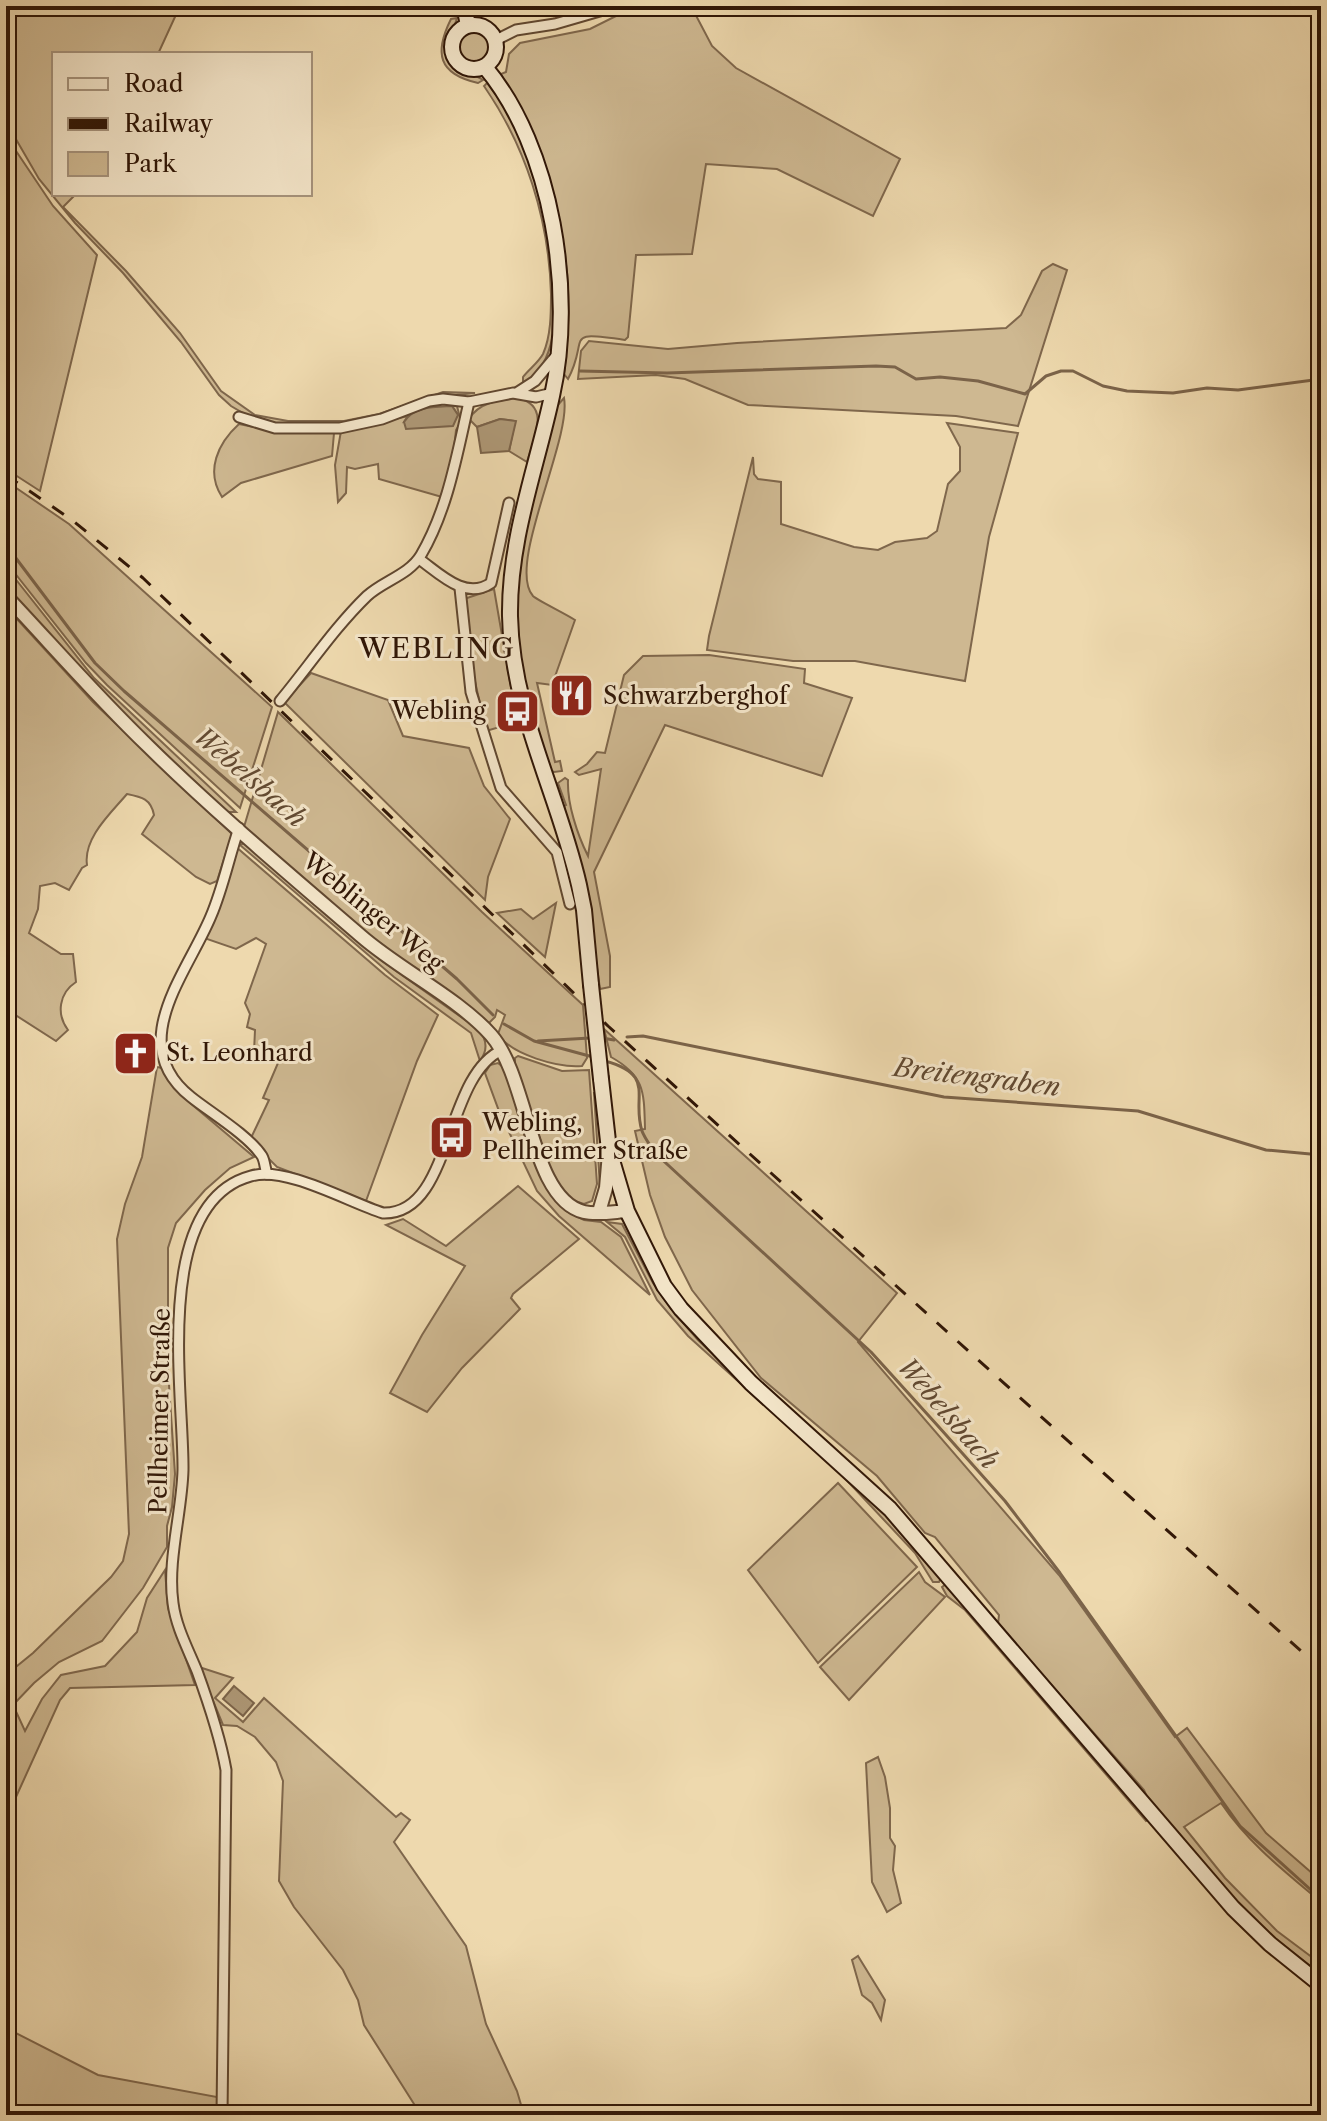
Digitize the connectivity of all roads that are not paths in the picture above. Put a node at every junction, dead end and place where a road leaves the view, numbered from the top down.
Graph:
1 (464, 6) edge
2 (617, 6) edge
3 (580, 11) edge
4 (468, 25) junction
5 (496, 40) junction
6 (485, 67) junction
7 (558, 354) junction
8 (528, 386) junction
9 (518, 392) junction
10 (553, 393) junction
11 (469, 402) junction
12 (239, 417) dead end
13 (509, 503) dead end
14 (419, 559) junction
15 (460, 588) junction
16 (6, 596) edge
17 (280, 701) dead end
18 (239, 828) junction
19 (577, 907) junction
20 (502, 1050) junction
21 (609, 1150) junction
22 (267, 1174) junction
23 (627, 1211) junction
24 (599, 1212) junction
25 (1321, 1985) edge
26 (222, 2115) edge

1 - 4 main road
2 - 3 street
3 - 5 street
4 - 5 main road
4 - 6 main road
5 - 6 main road
6 - 7 main road
7 - 8 street
7 - 10 main road
8 - 9 street
8 - 10 street
9 - 10 street
9 - 11 street
10 - 19 main road
11 - 12 street
11 - 14 street
13 - 15 street
14 - 15 street
14 - 17 street
15 - 19 street
16 - 18 street, Weblinger Weg
18 - 20 street, Weblinger Weg
18 - 22 street
19 - 21 main road, bridge
20 - 22 street
20 - 24 street, Weblinger Weg
21 - 23 main road
21 - 24 street
22 - 26 street, Pellheimer Straße
23 - 24 street
23 - 25 main road

